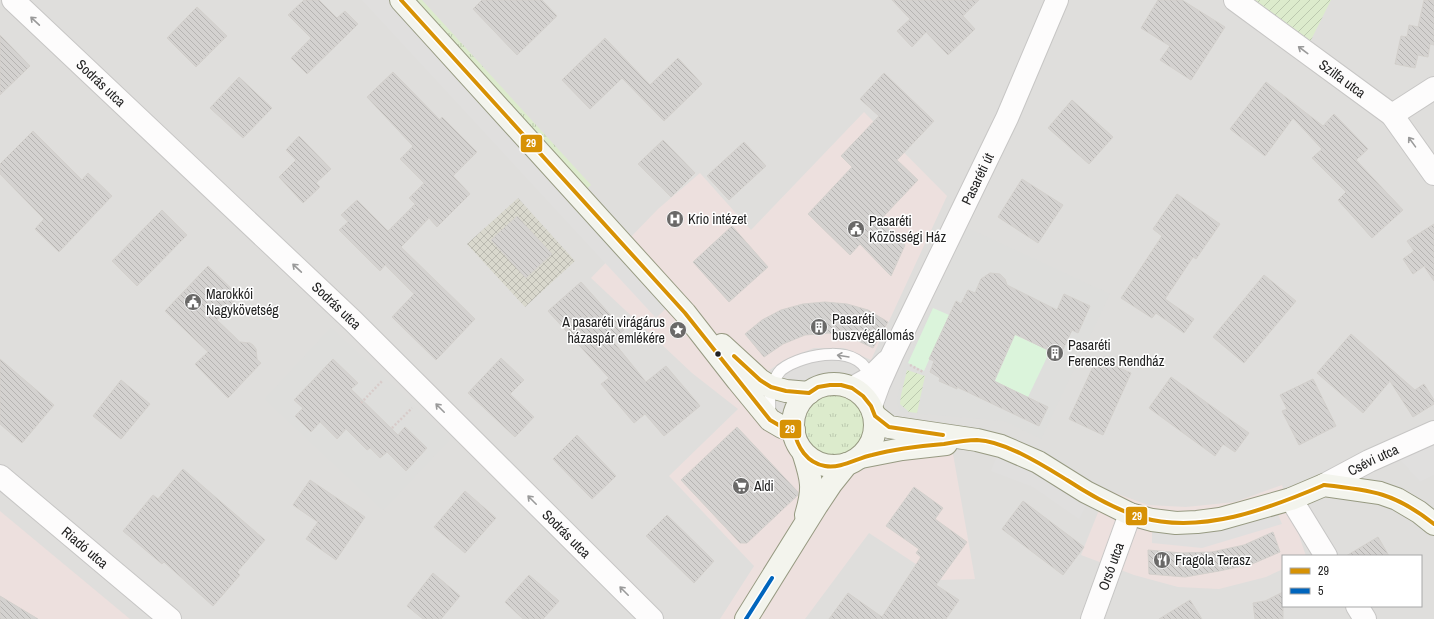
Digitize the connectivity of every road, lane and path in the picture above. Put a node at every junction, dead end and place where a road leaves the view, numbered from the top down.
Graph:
1 (13, 0) edge
2 (401, 0) edge
3 (1057, 0) edge
4 (1235, 0) edge
5 (1434, 88) edge
6 (1392, 115) junction
7 (1434, 174) edge
8 (685, 313) junction
9 (901, 360) junction
10 (398, 366) junction
11 (923, 372) dead end
12 (861, 383) junction
13 (771, 386) junction
14 (426, 393) junction
15 (808, 393) junction
16 (361, 403) dead end
17 (873, 411) junction
18 (770, 420) junction
19 (392, 428) dead end
20 (794, 430) junction
21 (1434, 432) edge
22 (977, 440) junction
23 (804, 455) junction
24 (854, 460) junction
25 (0, 476) edge
26 (1324, 485) junction
27 (1291, 499) junction
28 (1130, 514) junction
29 (1434, 524) edge
30 (801, 532) junction
31 (1325, 555) edge
32 (1358, 607) edge
33 (170, 619) edge
34 (652, 619) edge
35 (746, 619) edge
36 (1092, 619) edge
37 (1365, 619) edge

10 -> 1 street, Sodrás utca
2 - 8 street
3 - 9 street, Pasaréti út
6 -> 4 street, Szilfa utca
5 - 6 street
7 -> 6 street, Szilfa utca
8 - 13 street
8 - 18 street
9 - 11 path
9 - 12 street, Pasaréti út
9 - 17 street, Pasaréti út
10 - 14 street, Sodrás utca
10 - 16 path
12 -> 13 lane
12 - 15 street
12 - 17 street
13 - 15 street
13 - 18 lane
14 - 19 path
34 -> 14 street, Sodrás utca
15 - 20 street
17 - 22 street, Csévi utca
17 - 24 street
18 - 20 street
20 - 23 street
21 - 26 street, Csévi utca
22 - 24 street, Csévi utca
22 - 28 street, Csévi utca
23 - 24 street
23 - 30 street
24 - 30 street
25 - 33 street, Riadó utca
26 - 27 street, Csévi utca
26 - 29 street
27 - 28 street, Csévi utca
27 - 31 street
28 - 36 street, Orsó utca
30 - 35 street
32 - 37 street

